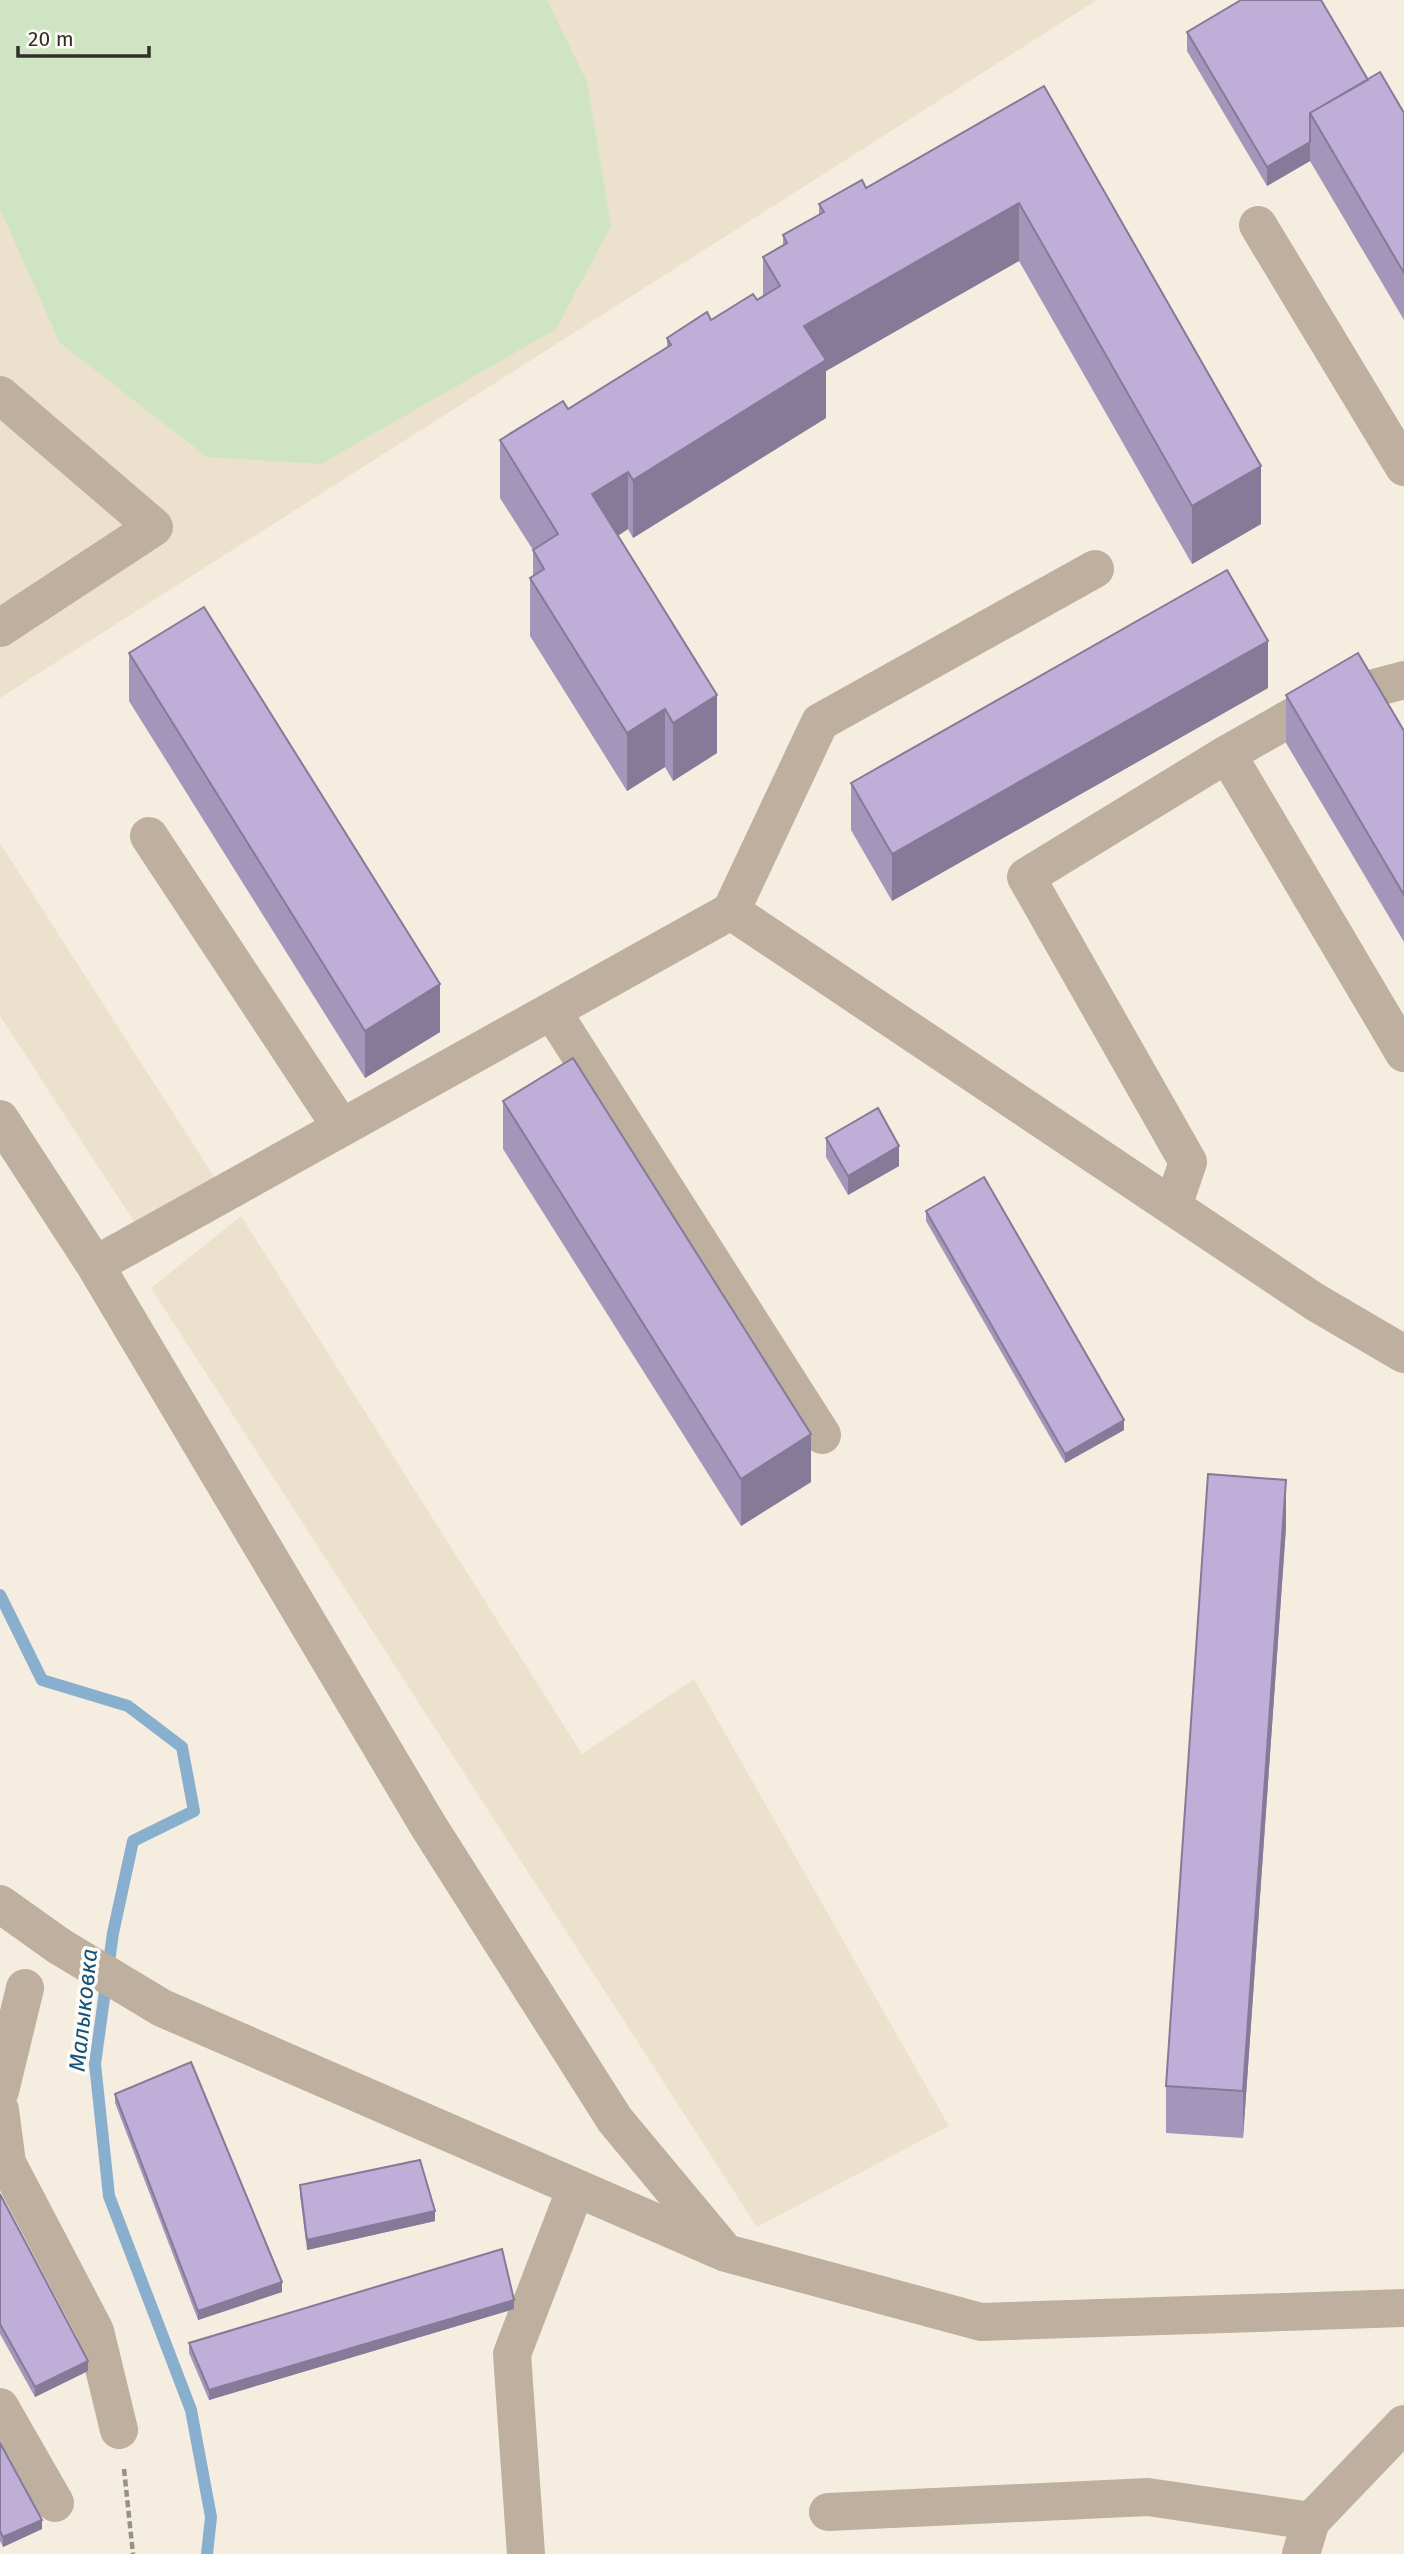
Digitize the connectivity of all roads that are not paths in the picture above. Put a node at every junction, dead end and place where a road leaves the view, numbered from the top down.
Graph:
1 (1258, 225) dead end
2 (0, 395) edge
3 (1404, 467) edge
4 (1095, 569) dead end
5 (0, 628) edge
6 (1404, 680) edge
7 (1227, 754) junction
8 (149, 836) dead end
9 (731, 911) junction
10 (552, 1011) junction
11 (1404, 1052) edge
12 (0, 1119) edge
13 (341, 1127) junction
14 (1172, 1206) junction
15 (96, 1265) junction
16 (1404, 1354) edge
17 (822, 1435) dead end
18 (0, 1904) edge
19 (59, 1946) junction
20 (12, 1994) edge
21 (0, 2091) edge
22 (0, 2110) edge
23 (576, 2188) junction
24 (726, 2253) junction
25 (1404, 2308) edge
26 (0, 2407) edge
27 (1404, 2424) edge
28 (119, 2430) road end
29 (55, 2503) dead end
30 (828, 2512) dead end
31 (1306, 2538) edge
32 (526, 2554) edge

1 - 3 street
2 - 5 street
4 - 9 street
6 - 7 street
7 - 11 street
7 - 14 street
8 - 13 street
9 - 10 street
9 - 14 street
10 - 13 street
10 - 17 street
12 - 15 street
13 - 15 street
14 - 16 street
15 - 24 street
18 - 19 street
19 - 20 street
19 - 23 street
20 - 21 street
22 - 28 street
23 - 24 street
23 - 32 street
24 - 25 street
26 - 29 street
27 - 31 street
30 - 31 street

